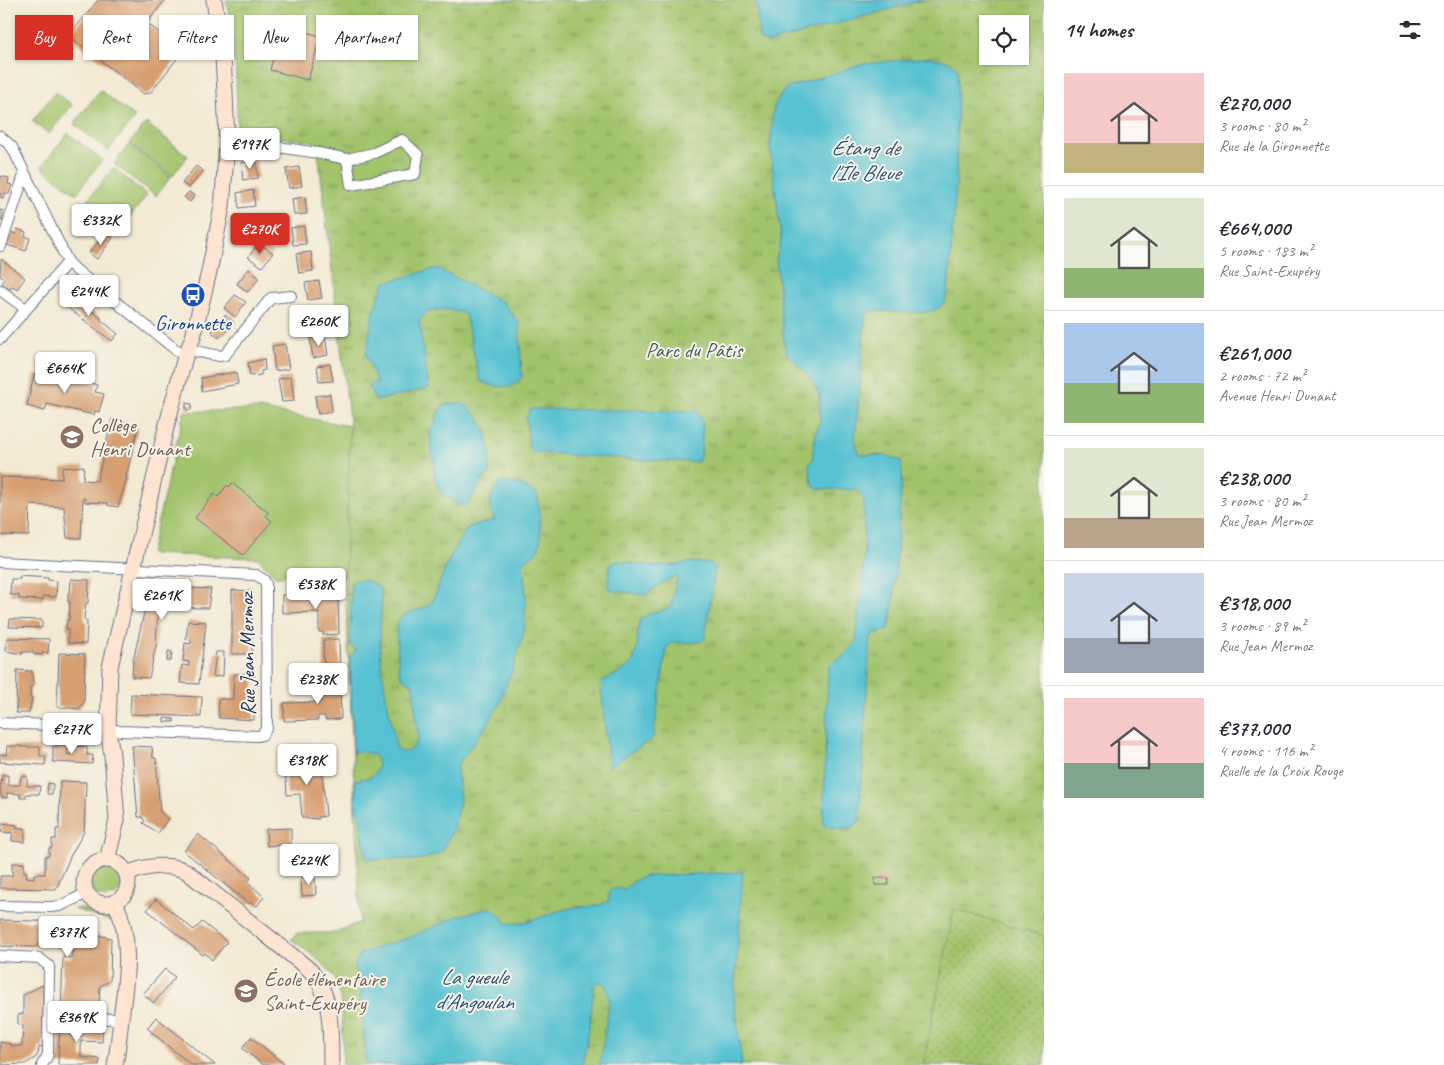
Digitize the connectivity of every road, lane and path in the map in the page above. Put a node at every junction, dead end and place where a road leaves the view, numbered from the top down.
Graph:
1 (214, 0) edge
2 (0, 136) edge
3 (271, 146) dead end
4 (347, 159) junction
5 (24, 175) junction
6 (1, 246) edge
7 (68, 262) junction
8 (0, 290) edge
9 (291, 296) dead end
10 (26, 309) junction
11 (0, 339) edge
12 (187, 353) junction
13 (0, 562) edge
14 (132, 568) junction
15 (0, 723) edge
16 (108, 730) junction
17 (107, 860) junction
18 (127, 874) junction
19 (87, 893) junction
20 (115, 902) junction
21 (0, 906) edge
22 (0, 956) edge
23 (49, 1018) junction
24 (121, 1019) junction
25 (42, 1065) edge
26 (115, 1065) edge
27 (331, 1065) edge

1 - 12 street
2 - 5 street
3 - 4 street
4 - 4 street
5 - 6 street
5 - 7 street
7 - 10 street
7 - 12 street
8 - 10 street
9 - 12 street
10 - 11 street
12 - 14 street
13 - 14 street
14 - 16 street
14 - 16 street, Rue Jean Mermoz
15 - 16 street
16 - 17 street
17 - 18 street
17 - 19 street
18 - 20 street
18 - 27 street
19 - 20 street
19 - 21 street
20 - 24 street
22 - 23 street
23 - 24 street
23 - 25 street
24 - 26 street

